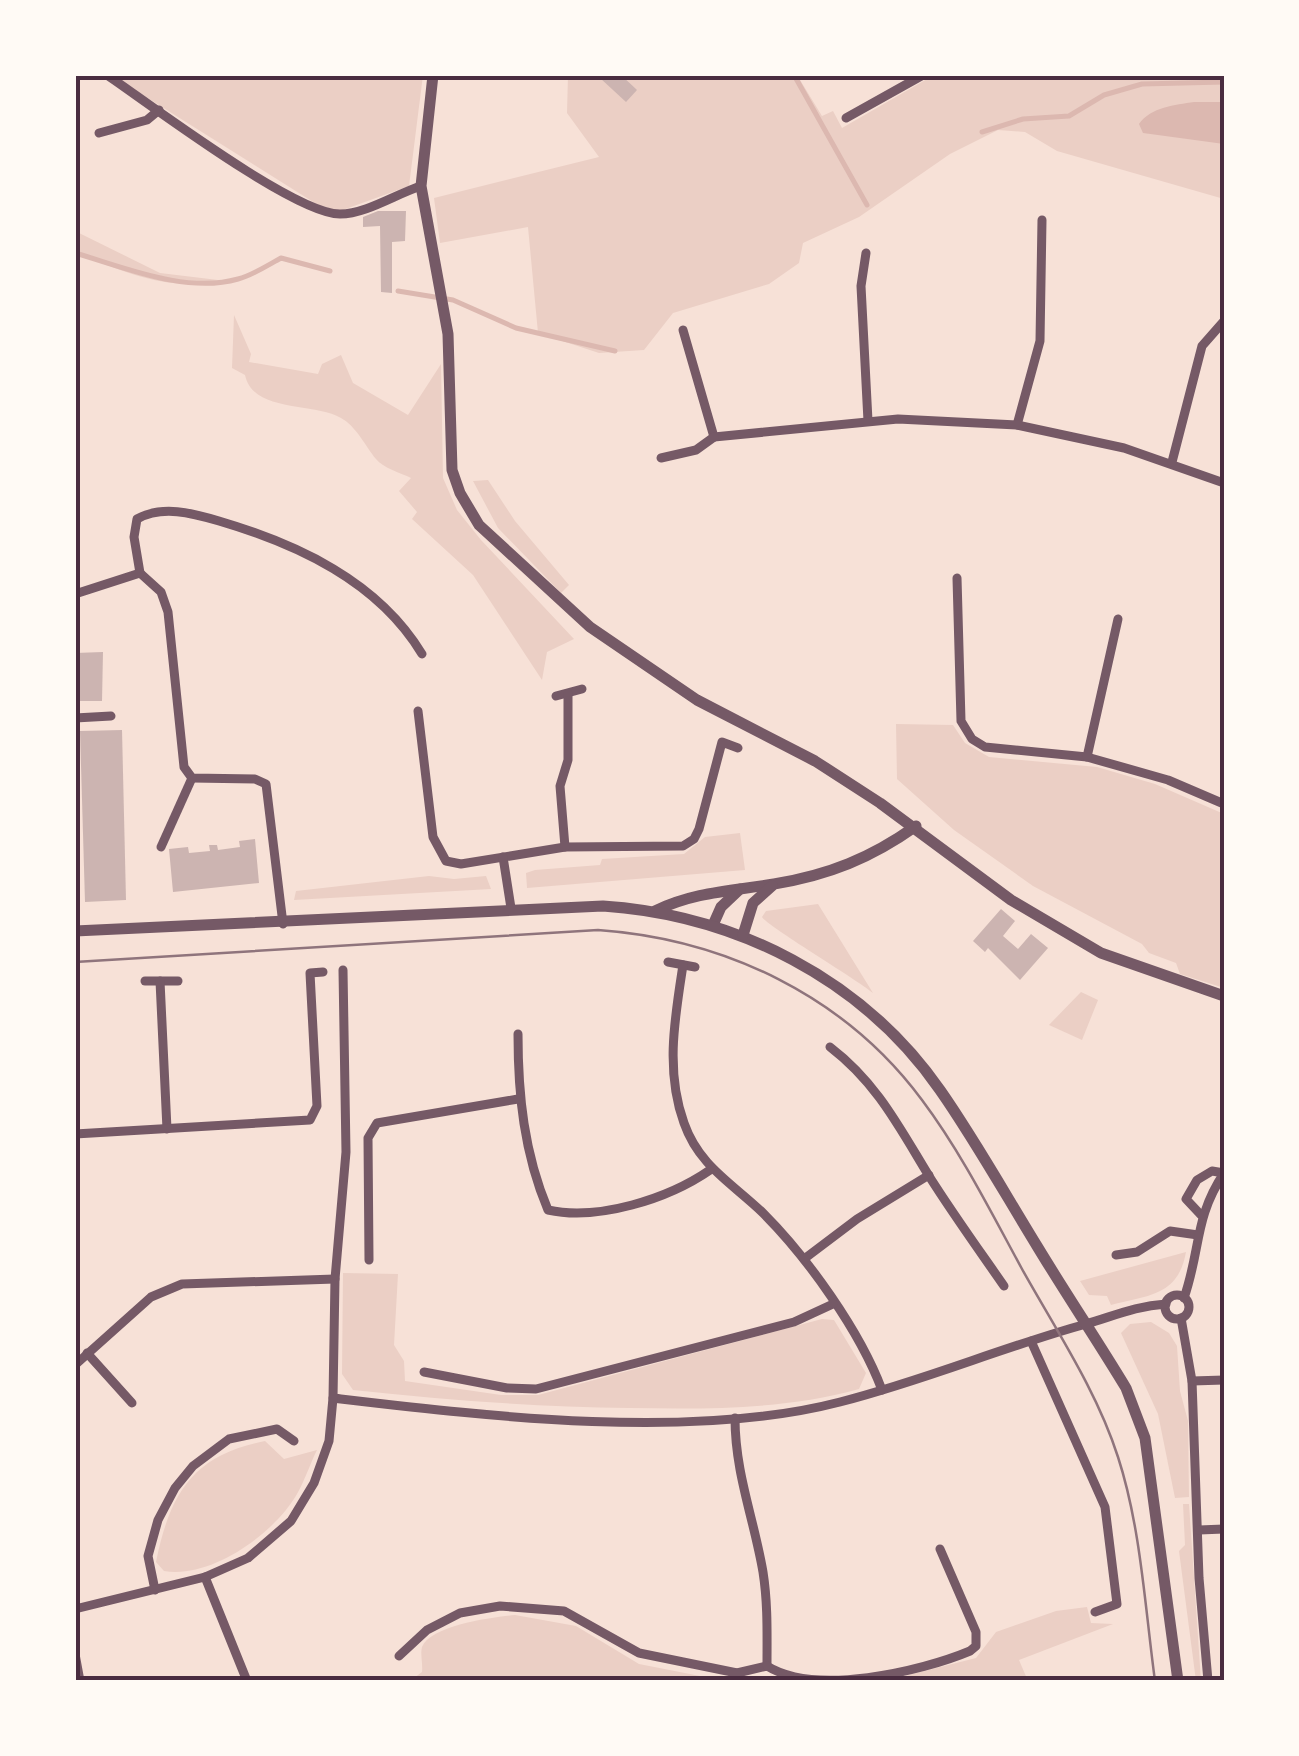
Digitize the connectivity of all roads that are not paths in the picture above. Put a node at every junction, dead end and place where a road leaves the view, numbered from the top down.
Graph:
1 (107, 75) edge
2 (432, 75) edge
3 (923, 75) edge
4 (159, 110) junction
5 (846, 118) dead end
6 (99, 133) dead end
7 (421, 186) junction
8 (1042, 220) dead end
9 (866, 253) dead end
10 (1224, 321) edge
11 (683, 330) dead end
12 (868, 421) junction
13 (1018, 424) junction
14 (714, 437) junction
15 (661, 458) dead end
16 (1172, 462) junction
17 (1224, 483) edge
18 (140, 572) junction
19 (957, 578) dead end
20 (75, 594) edge
21 (1118, 618) dead end
22 (422, 654) dead end
23 (582, 689) dead end
24 (568, 694) junction
25 (556, 696) dead end
26 (418, 711) dead end
27 (111, 716) dead end
28 (75, 718) edge
29 (738, 748) dead end
30 (1087, 757) junction
31 (192, 778) junction
32 (1224, 804) edge
33 (916, 826) junction
34 (161, 847) dead end
35 (565, 847) junction
36 (504, 857) junction
37 (776, 884) junction
38 (741, 888) junction
39 (510, 908) junction
40 (655, 911) junction
41 (284, 924) junction
42 (713, 924) junction
43 (75, 931) edge
44 (744, 935) junction
45 (668, 962) dead end
46 (683, 964) junction
47 (695, 966) dead end
48 (343, 970) dead end
49 (323, 972) dead end
50 (160, 981) junction
51 (145, 982) dead end
52 (178, 982) dead end
53 (1224, 996) edge
54 (518, 1034) dead end
55 (830, 1047) dead end
56 (518, 1099) junction
57 (167, 1129) junction
58 (75, 1134) edge
59 (710, 1170) junction
60 (1224, 1173) edge
61 (929, 1175) junction
62 (1202, 1215) junction
63 (1198, 1234) junction
64 (1116, 1255) dead end
65 (804, 1259) junction
66 (369, 1260) dead end
67 (334, 1279) junction
68 (1004, 1286) dead end
69 (1184, 1298) junction
70 (833, 1304) junction
71 (1166, 1304) junction
72 (1181, 1318) junction
73 (1088, 1324) junction
74 (1031, 1342) junction
75 (87, 1354) junction
76 (75, 1365) edge
77 (424, 1372) dead end
78 (1224, 1380) edge
79 (1192, 1382) junction
80 (882, 1390) junction
81 (334, 1398) junction
82 (132, 1404) dead end
83 (735, 1418) junction
84 (294, 1441) dead end
85 (1224, 1529) edge
86 (1200, 1530) junction
87 (940, 1549) dead end
88 (205, 1578) junction
89 (155, 1590) junction
90 (75, 1609) edge
91 (1094, 1612) dead end
92 (75, 1654) edge
93 (399, 1656) dead end
94 (767, 1666) junction
95 (80, 1681) edge
96 (247, 1681) edge
97 (1178, 1681) edge
98 (1208, 1681) edge

1 - 4 street
2 - 7 street
3 - 5 street
4 - 6 street
4 - 7 street
7 - 33 street
8 - 13 street
9 - 12 street
10 - 16 street
11 - 14 street
12 - 13 street
12 - 14 street
13 - 16 street
14 - 15 street
16 - 17 street
18 - 20 street
18 - 22 street
18 - 31 street
19 - 30 street
21 - 30 street
23 - 24 street
24 - 25 street
24 - 35 street
26 - 36 street
27 - 28 street
29 - 35 street
30 - 32 street
31 - 34 street
31 - 41 street
33 - 37 street
33 - 53 street
35 - 36 street
36 - 39 street
37 - 38 street
37 - 44 street
38 - 40 street
38 - 42 street
39 - 40 street
39 - 41 street
40 - 42 street
41 - 43 street
42 - 44 street
44 - 73 street
45 - 46 street
46 - 47 street
46 - 59 street
48 - 67 street
49 - 57 street
50 - 51 street
50 - 52 street
50 - 57 street
54 - 56 street
55 - 61 street
56 - 59 street
56 - 66 street
57 - 58 street
59 - 65 street
60 - 62 street
60 - 62 street
61 - 65 street
61 - 68 street
62 - 63 street
63 - 64 street
63 - 69 street
65 - 70 street
67 - 75 street
67 - 81 street
69 - 71 street
69 - 72 street
70 - 77 street
70 - 80 street
71 - 72 street
71 - 73 street
72 - 79 street
73 - 74 street
73 - 97 street
74 - 80 street
74 - 91 street
75 - 76 street
75 - 82 street
78 - 79 street
79 - 86 street
80 - 83 street
81 - 83 street
81 - 88 street
83 - 94 street
84 - 89 street
85 - 86 street
86 - 98 street
87 - 94 street
88 - 89 street
88 - 96 street
89 - 90 street
92 - 95 street
93 - 94 street

